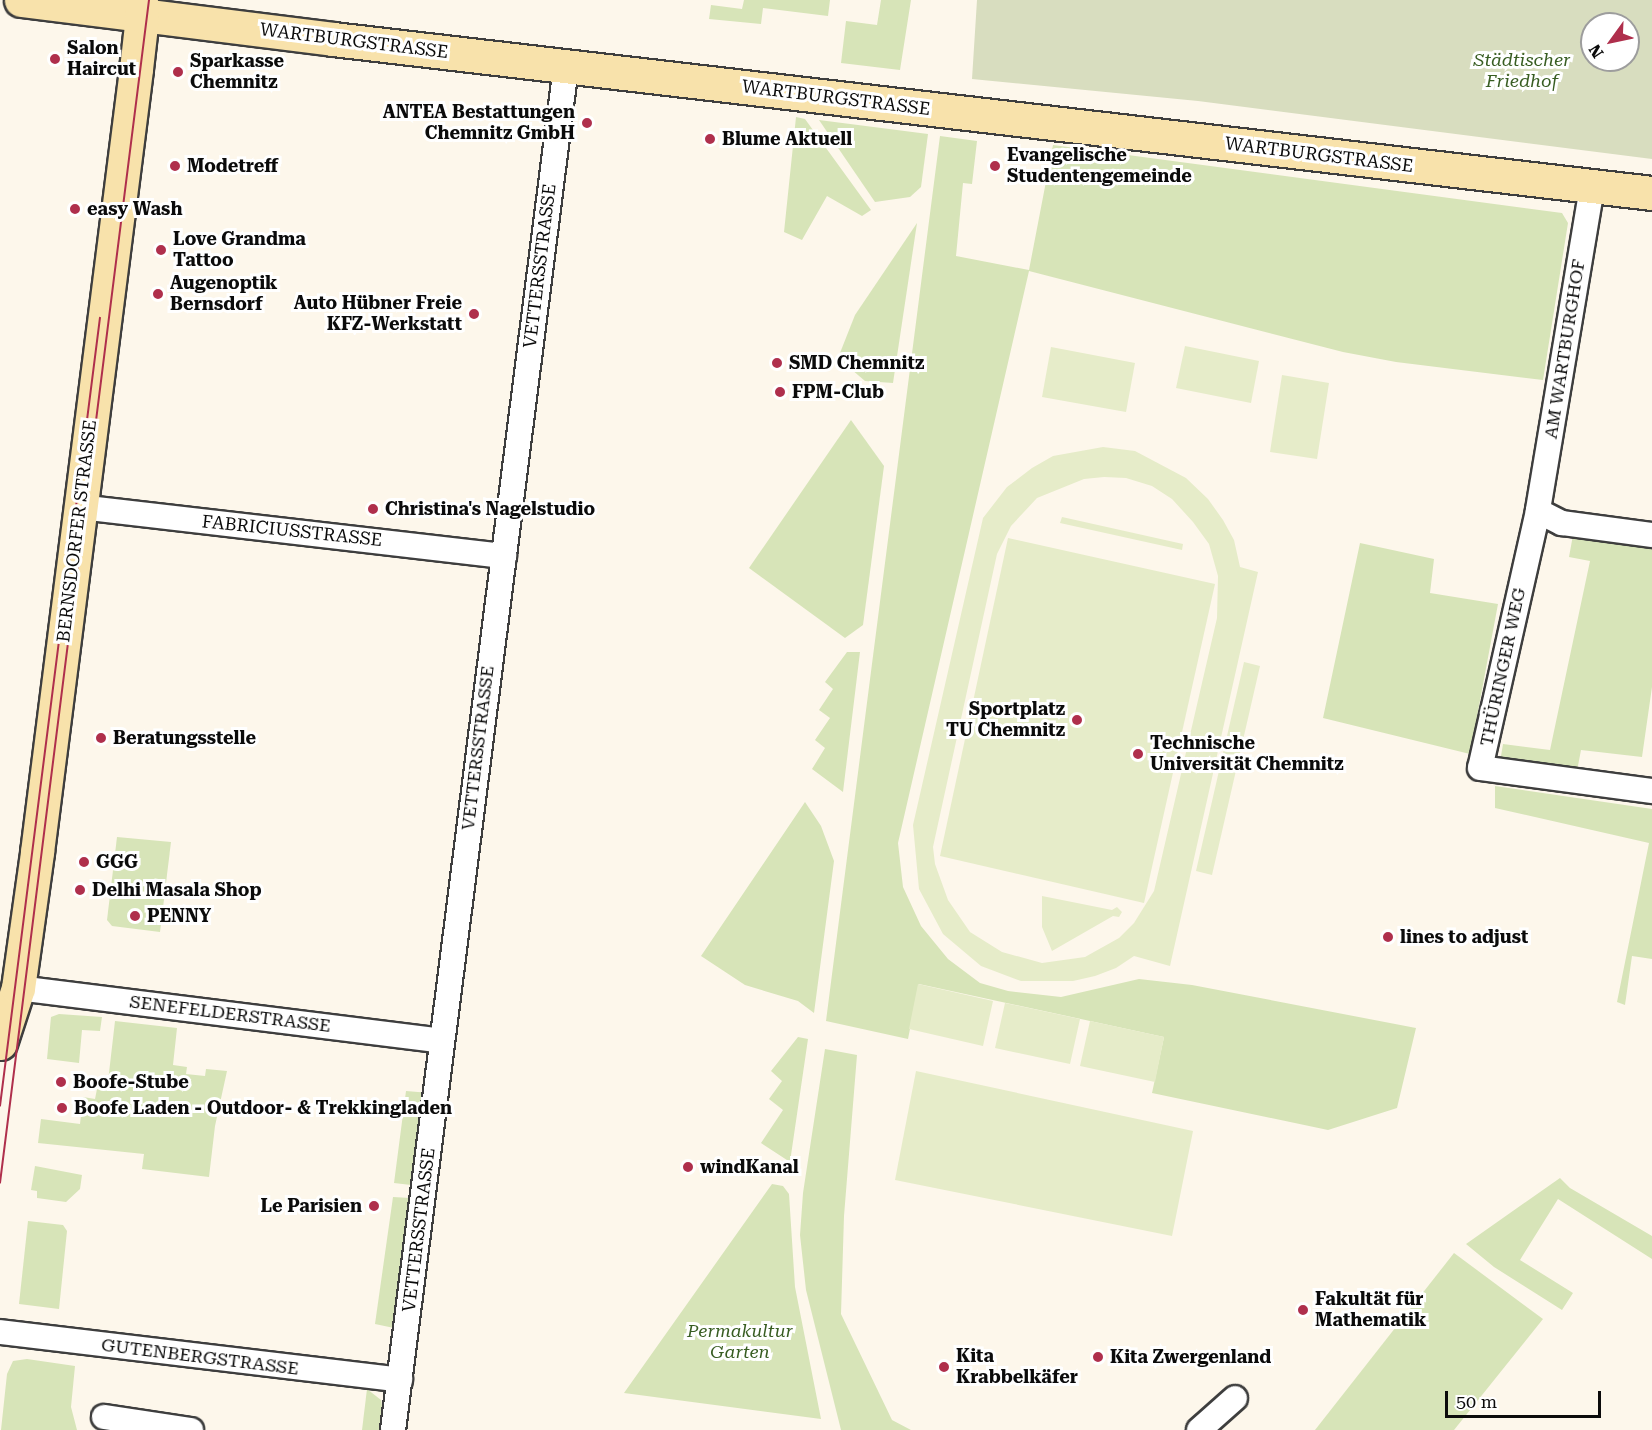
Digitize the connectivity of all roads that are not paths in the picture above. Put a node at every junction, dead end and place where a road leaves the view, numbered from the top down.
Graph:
1 (21, 0) edge
2 (145, 5) edge
3 (566, 66) junction
4 (1592, 187) junction
5 (1652, 193) edge
6 (80, 507) junction
7 (1538, 512) junction
8 (1652, 535) edge
9 (504, 556) junction
10 (1652, 791) edge
11 (18, 988) junction
12 (441, 1041) junction
13 (0, 1043) edge
14 (0, 1332) edge
15 (400, 1380) junction
16 (1234, 1398) dead end
17 (104, 1417) dead end
18 (191, 1430) edge
19 (393, 1430) edge
20 (1199, 1430) edge

1 - 2 main road, WARTBURGSTRASSE
2 - 3 main road, WARTBURGSTRASSE
2 - 6 main road, BERNSDORFER STRASSE
3 - 4 main road, WARTBURGSTRASSE
3 - 9 street, VETTERSSTRASSE
4 - 5 main road, WARTBURGSTRASSE
4 - 7 street, AM WARTBURGHOF
6 - 9 street, FABRICIUSSTRASSE
6 - 11 main road, BERNSDORFER STRASSE
7 - 8 street
7 - 10 street, THÜRINGER WEG
9 - 12 street, VETTERSSTRASSE
11 - 12 street, SENEFELDERSTRASSE
11 - 13 main road, BERNSDORFER STRASSE
12 - 15 street, VETTERSSTRASSE
14 - 15 street, GUTENBERGSTRASSE
15 - 19 street, VETTERSSTRASSE
16 - 20 street
17 - 18 street

